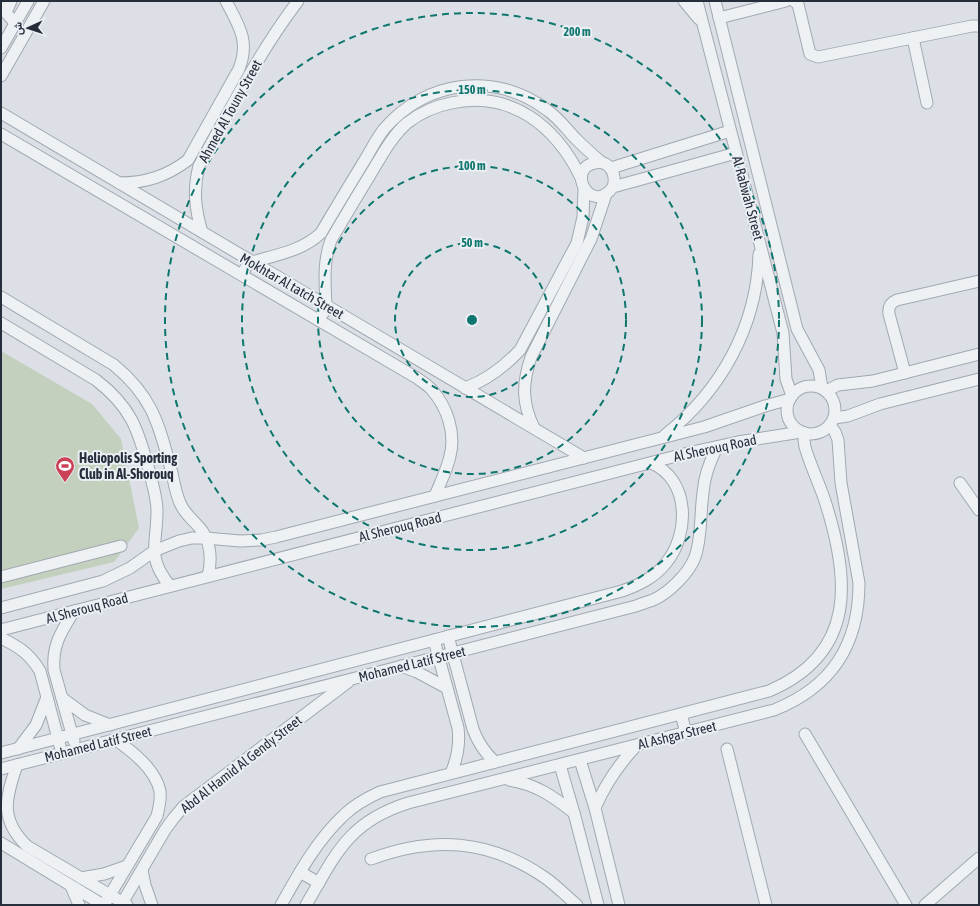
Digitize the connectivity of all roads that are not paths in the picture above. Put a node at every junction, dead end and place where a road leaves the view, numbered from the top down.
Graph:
1 (11, 1) edge
2 (28, 1) edge
3 (44, 1) edge
4 (226, 1) edge
5 (298, 1) edge
6 (684, 1) edge
7 (697, 1) edge
8 (714, 1) edge
9 (786, 1) edge
10 (794, 1) edge
11 (3, 9) edge
12 (719, 18) junction
13 (15, 23) junction
14 (703, 23) junction
15 (979, 26) edge
16 (913, 38) junction
17 (1, 48) edge
18 (731, 66) junction
19 (715, 70) junction
20 (1, 76) edge
21 (231, 83) junction
22 (242, 90) junction
23 (927, 103) dead end
24 (1, 114) edge
25 (730, 131) junction
26 (1, 134) edge
27 (736, 153) junction
28 (606, 165) junction
29 (581, 178) junction
30 (118, 183) junction
31 (584, 190) junction
32 (609, 191) junction
33 (165, 211) junction
34 (157, 225) junction
35 (202, 232) junction
36 (759, 244) junction
37 (252, 262) junction
38 (243, 275) junction
39 (979, 281) edge
40 (1, 297) edge
41 (326, 305) junction
42 (318, 320) junction
43 (1, 323) edge
44 (798, 329) junction
45 (783, 333) junction
46 (979, 354) edge
47 (416, 359) junction
48 (407, 372) junction
49 (906, 373) junction
50 (979, 379) edge
51 (465, 388) junction
52 (824, 390) junction
53 (791, 397) junction
54 (832, 421) junction
55 (534, 428) junction
56 (803, 433) junction
57 (660, 438) junction
58 (717, 447) junction
59 (584, 458) junction
60 (651, 463) junction
61 (960, 483) dead end
62 (435, 496) junction
63 (979, 510) edge
64 (206, 538) junction
65 (120, 546) dead end
66 (154, 551) junction
67 (208, 576) junction
68 (1, 577) edge
69 (170, 586) junction
70 (1, 608) edge
71 (74, 612) junction
72 (1, 630) edge
73 (448, 636) junction
74 (1, 638) edge
75 (434, 640) junction
76 (452, 653) junction
77 (438, 657) junction
78 (401, 666) junction
79 (352, 679) junction
80 (447, 688) junction
81 (47, 697) junction
82 (62, 698) junction
83 (681, 714) junction
84 (110, 725) junction
85 (686, 733) junction
86 (805, 734) dead end
87 (72, 735) junction
88 (58, 738) junction
89 (116, 740) junction
90 (637, 746) junction
91 (18, 749) junction
92 (727, 749) dead end
93 (76, 750) junction
94 (1, 753) edge
95 (62, 753) junction
96 (580, 760) junction
97 (495, 762) junction
98 (17, 765) junction
99 (560, 765) junction
100 (1, 769) edge
101 (451, 773) junction
102 (504, 779) junction
103 (595, 808) junction
104 (574, 813) junction
105 (1, 843) edge
106 (979, 858) edge
107 (371, 859) dead end
108 (127, 866) junction
109 (142, 870) junction
110 (300, 872) junction
111 (81, 878) junction
112 (319, 883) junction
113 (71, 886) junction
114 (110, 895) junction
115 (123, 904) edge
116 (79, 905) edge
117 (103, 905) edge
118 (152, 905) edge
119 (281, 905) edge
120 (306, 905) edge
121 (577, 905) edge
122 (598, 905) edge
123 (620, 905) edge
124 (766, 905) edge
125 (906, 905) edge
126 (925, 905) edge

1 - 11 street
2 - 13 street
3 - 20 street
4 - 21 street, Ahmed Al Touny Street
5 - 22 street, Ahmed Al Touny Street
6 - 14 street
7 - 14 street, Al Rabwah Street
8 - 12 street, Al Rabwah Street
9 - 12 street
10 - 16 street
11 - 13 street
12 - 18 street, Al Rabwah Street
13 - 17 street
14 - 19 street, Al Rabwah Street
15 - 16 street
16 - 23 street
18 - 19 street
18 - 44 street, Al Rabwah Street
19 - 25 street, Al Rabwah Street
21 - 22 street
21 - 30 street, Ahmed Al Touny Street
22 - 35 street, Ahmed Al Touny Street
24 - 30 street, Mokhtar Al tatch Street
25 - 27 street, Al Rabwah Street
25 - 28 street
26 - 34 street, Mokhtar Al tatch Street
27 - 32 street
27 - 36 street, Al Rabwah Street
28 - 29 street
28 - 32 street
28 - 37 street
29 - 31 street
29 - 41 street
30 - 33 street, Mokhtar Al tatch Street
31 - 32 street
31 - 51 street
32 - 55 street
33 - 34 street
33 - 35 street, Mokhtar Al tatch Street
34 - 38 street, Mokhtar Al tatch Street
35 - 37 street, Mokhtar Al tatch Street
36 - 45 street, Al Rabwah Street
36 - 57 street
37 - 38 street
37 - 41 street, Mokhtar Al tatch Street
38 - 42 street, Mokhtar Al tatch Street
39 - 49 street
40 - 64 street
41 - 42 street
41 - 47 street, Mokhtar Al tatch Street
42 - 48 street, Mokhtar Al tatch Street
43 - 66 street
44 - 45 street
44 - 52 street, Al Rabwah Street
45 - 53 street, Al Rabwah Street
46 - 49 street
47 - 48 street
47 - 51 street, Mokhtar Al tatch Street
48 - 62 street, Mokhtar Al tatch Street
49 - 52 street
50 - 54 street
51 - 55 street, Mokhtar Al tatch Street
52 - 53 street
52 - 54 street
53 - 56 street
53 - 57 street, Al Sherouq Road
54 - 56 street
54 - 85 street, Al Ashgar Street
55 - 59 street, Mokhtar Al tatch Street
56 - 58 street, Al Sherouq Road
56 - 83 street, Al Ashgar Street
57 - 59 street, Al Sherouq Road
58 - 60 street, Al Sherouq Road
58 - 76 street, Mohamed Latif Street
59 - 62 street, Al Sherouq Road
60 - 67 street, Al Sherouq Road
60 - 73 street, Mohamed Latif Street
61 - 63 street
62 - 64 street, Al Sherouq Road
64 - 66 street, Al Sherouq Road
64 - 67 street
65 - 68 street
66 - 69 street
66 - 70 street, Al Sherouq Road
67 - 69 street, Al Sherouq Road
69 - 71 street, Al Sherouq Road
71 - 72 street, Al Sherouq Road
71 - 82 street
73 - 75 street, Mohamed Latif Street
73 - 76 street
74 - 81 street
75 - 77 street
75 - 84 street, Mohamed Latif Street
76 - 77 street, Mohamed Latif Street
76 - 97 street
77 - 78 street, Mohamed Latif Street
77 - 80 street
78 - 79 street, Mohamed Latif Street
78 - 80 street
79 - 89 street, Mohamed Latif Street
79 - 109 street, Abd Al Hamid Al Gendy Street
80 - 101 street
81 - 88 street
81 - 91 street
82 - 84 street
82 - 87 street
83 - 85 street
83 - 97 street, Al Ashgar Street
84 - 87 street, Mohamed Latif Street
85 - 90 street, Al Ashgar Street
86 - 125 street
87 - 88 street, Mohamed Latif Street
87 - 93 street
88 - 91 street, Mohamed Latif Street
88 - 95 street
89 - 93 street, Mohamed Latif Street
89 - 108 street, Abd Al Hamid Al Gendy Street
90 - 96 street, Al Ashgar Street
90 - 103 street
91 - 94 street, Mohamed Latif Street
92 - 124 street
93 - 95 street, Mohamed Latif Street
95 - 98 street, Mohamed Latif Street
96 - 99 street, Al Ashgar Street
96 - 103 street
97 - 101 street, Al Ashgar Street
98 - 100 street, Mohamed Latif Street
98 - 111 street
99 - 102 street, Al Ashgar Street
99 - 104 street
101 - 110 street, Al Ashgar Street
102 - 104 street
102 - 112 street, Al Ashgar Street
103 - 123 street
104 - 122 street
105 - 113 street
106 - 126 street
107 - 121 street
108 - 111 street
108 - 114 street, Abd Al Hamid Al Gendy Street
109 - 115 street, Abd Al Hamid Al Gendy Street
109 - 118 street
110 - 112 street
110 - 119 street, Al Ashgar Street
111 - 114 street
112 - 120 street, Al Ashgar Street
113 - 116 street
113 - 117 street
114 - 115 street
114 - 117 street, Abd Al Hamid Al Gendy Street

